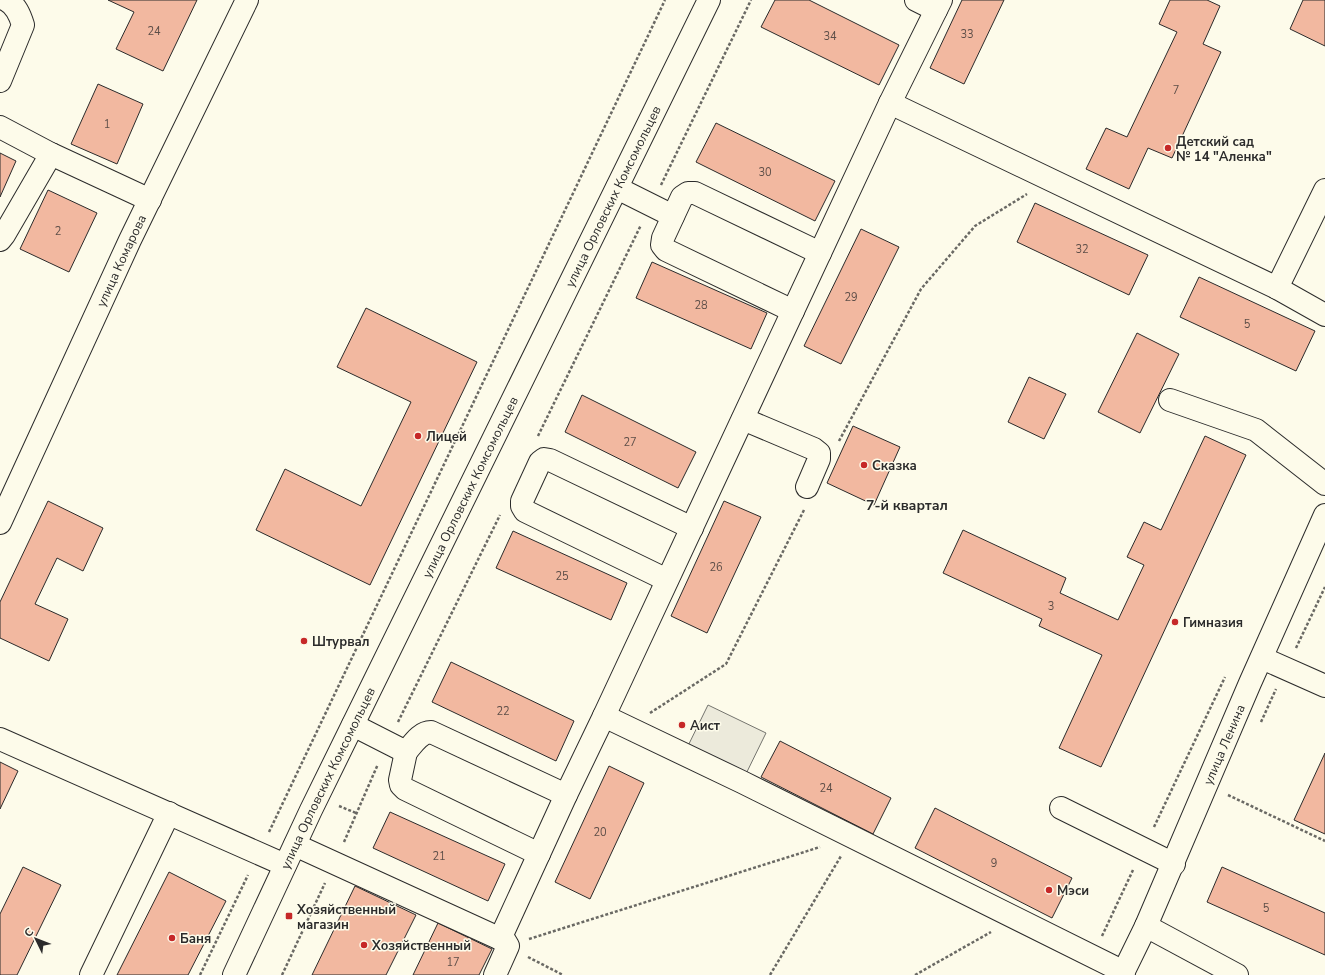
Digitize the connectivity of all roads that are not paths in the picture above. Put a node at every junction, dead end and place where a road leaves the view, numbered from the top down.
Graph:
1 (6, 0) edge
2 (247, 0) edge
3 (709, 0) edge
4 (916, 0) edge
5 (939, 5) edge
6 (0, 81) edge
7 (890, 103) junction
8 (0, 127) edge
9 (51, 154) junction
10 (617, 188) junction
11 (1325, 190) edge
12 (150, 200) junction
13 (673, 216) junction
14 (0, 240) edge
15 (820, 253) junction
16 (1277, 288) junction
17 (792, 311) junction
18 (1325, 314) edge
19 (1170, 400) dead end
20 (743, 419) junction
21 (1325, 484) edge
22 (807, 487) dead end
23 (1325, 515) edge
24 (0, 523) edge
25 (692, 528) junction
26 (667, 580) junction
27 (1262, 658) junction
28 (1325, 686) edge
29 (604, 716) junction
30 (353, 725) junction
31 (0, 738) edge
32 (406, 752) junction
33 (566, 795) junction
34 (1061, 808) dead end
35 (169, 813) junction
36 (295, 845) junction
37 (539, 854) junction
38 (1174, 864) junction
39 (285, 865) junction
40 (1146, 926) junction
41 (504, 942) junction
42 (1123, 973) edge
43 (91, 975) edge
44 (234, 975) edge
45 (495, 975) edge
46 (1237, 975) edge

1 - 6 street
2 - 12 street, улица Комарова
3 - 10 street, улица Орловских Комсомольцев
4 - 5 street
5 - 7 street
7 - 15 street
7 - 16 street
8 - 9 street
9 - 12 street
9 - 14 street
10 - 13 street
10 - 30 street, улица Орловских Комсомольцев
11 - 16 street
12 - 24 street, улица Комарова
13 - 15 street
13 - 17 street
15 - 17 street
16 - 18 street
17 - 20 street
19 - 21 street
20 - 22 street
20 - 25 street
23 - 27 street, улица Ленина
25 - 26 street
25 - 26 street
26 - 29 street
27 - 28 street
27 - 38 street, улица Ленина
29 - 33 street
29 - 42 street
30 - 32 street
30 - 36 street, улица Орловских Комсомольцев
31 - 35 street
32 - 33 street
32 - 37 street
33 - 37 street
34 - 38 street
35 - 39 street
35 - 43 street
36 - 39 street, улица Орловских Комсомольцев
36 - 41 street
37 - 41 street
38 - 40 street, улица Ленина
39 - 44 street, улица Орловских Комсомольцев
40 - 42 street, улица Ленина
40 - 46 street
41 - 45 street

